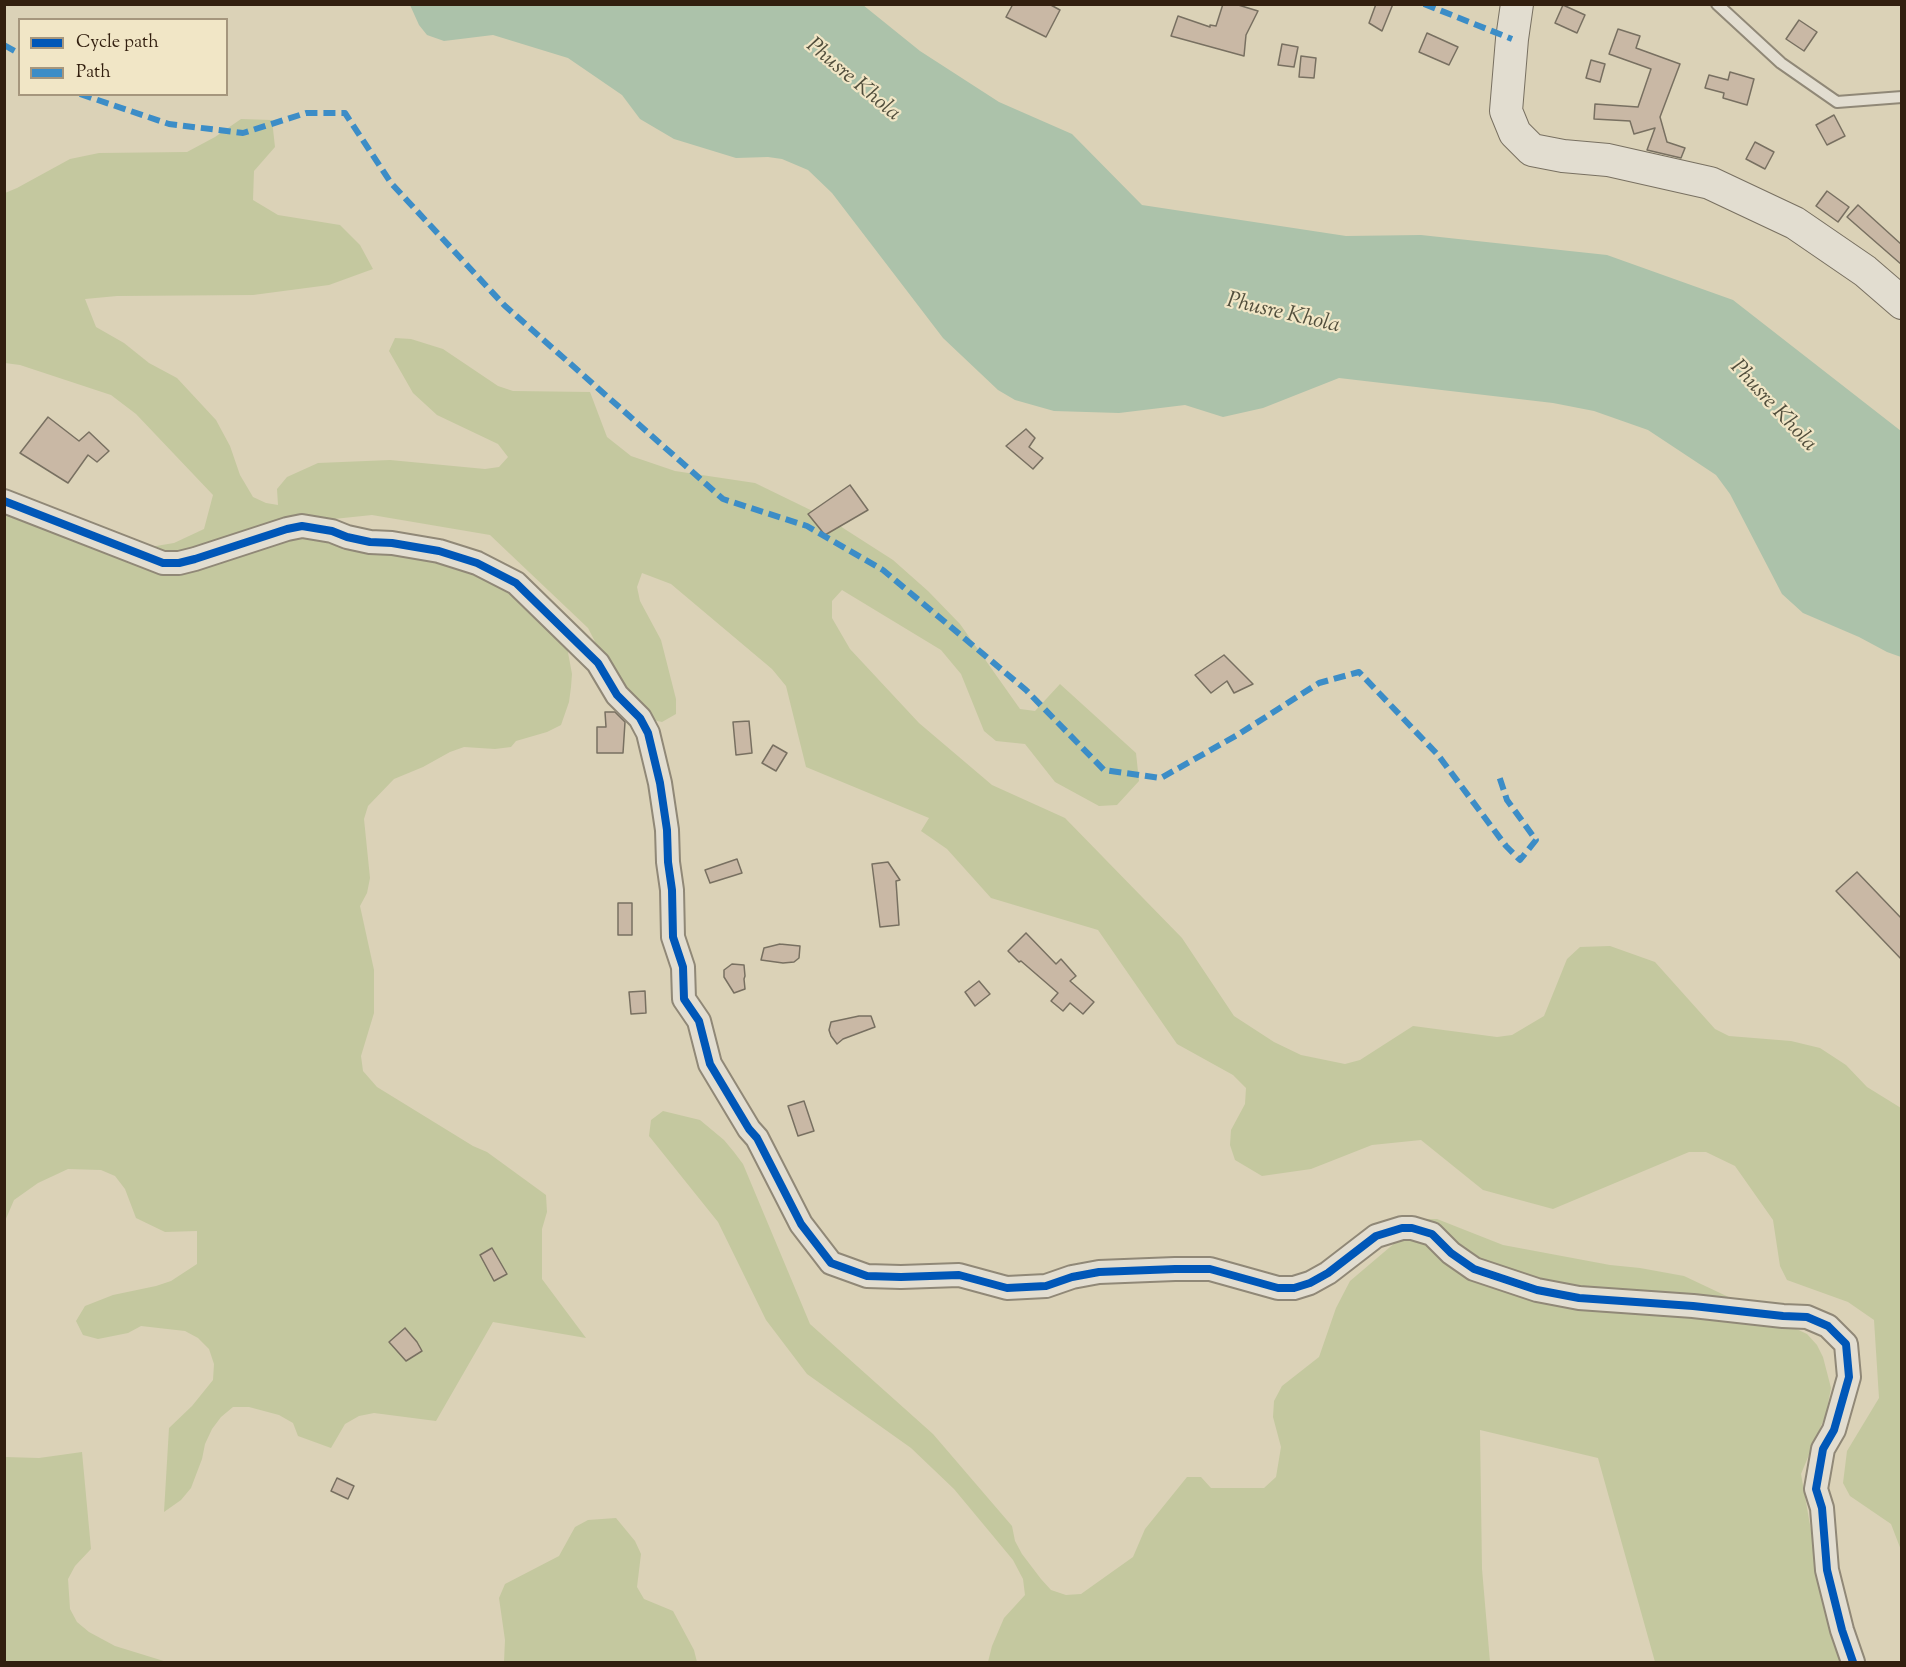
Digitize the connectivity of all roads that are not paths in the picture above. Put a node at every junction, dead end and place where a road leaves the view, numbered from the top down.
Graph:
1 (1517, 4) edge
2 (1717, 4) edge
3 (1902, 98) edge
4 (1902, 303) edge
5 (4, 501) edge
6 (1853, 1662) edge

1 - 4 main road
2 - 3 lane
5 - 6 street

